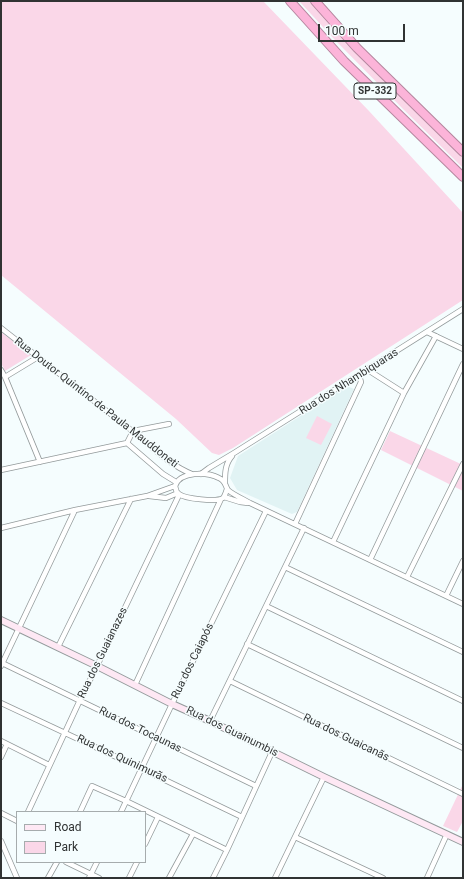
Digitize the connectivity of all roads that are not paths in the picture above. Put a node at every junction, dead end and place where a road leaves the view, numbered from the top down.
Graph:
1 (290, 1) edge
2 (315, 1) edge
3 (463, 152) edge
4 (463, 177) edge
5 (463, 310) edge
6 (1, 328) edge
7 (427, 332) junction
8 (436, 336) junction
9 (463, 349) edge
10 (38, 357) junction
11 (463, 364) edge
12 (1, 370) edge
13 (368, 370) junction
14 (359, 375) junction
15 (5, 377) junction
16 (404, 393) junction
17 (169, 424) dead end
18 (133, 431) junction
19 (127, 443) junction
20 (234, 453) junction
21 (40, 462) junction
22 (463, 464) edge
23 (1, 470) edge
24 (192, 474) junction
25 (202, 474) junction
26 (225, 483) junction
27 (175, 484) junction
28 (228, 489) junction
29 (179, 494) junction
30 (148, 496) junction
31 (222, 498) junction
32 (131, 499) junction
33 (250, 503) junction
34 (75, 510) junction
35 (266, 511) junction
36 (295, 524) junction
37 (1, 528) edge
38 (304, 528) junction
39 (333, 542) junction
40 (370, 560) junction
41 (463, 561) edge
42 (285, 567) junction
43 (407, 577) junction
44 (446, 596) junction
45 (463, 604) edge
46 (266, 606) junction
47 (1, 620) edge
48 (19, 629) junction
49 (247, 644) junction
50 (58, 647) junction
51 (463, 652) edge
52 (2, 664) edge
53 (97, 666) junction
54 (230, 681) junction
55 (135, 685) junction
56 (80, 700) junction
57 (463, 701) edge
58 (1, 703) edge
59 (172, 704) junction
60 (210, 721) junction
61 (65, 732) junction
62 (156, 738) junction
63 (1, 741) edge
64 (7, 744) junction
65 (463, 748) edge
66 (272, 752) junction
67 (1, 757) edge
68 (50, 765) junction
69 (142, 769) junction
70 (324, 777) junction
71 (256, 786) junction
72 (463, 794) edge
73 (126, 801) junction
74 (28, 811) edge
75 (80, 811) edge
76 (121, 811) edge
77 (1, 813) edge
78 (158, 817) junction
79 (242, 817) junction
80 (16, 820) edge
81 (193, 834) junction
82 (447, 834) junction
83 (295, 836) junction
84 (1, 841) edge
85 (146, 842) edge
86 (463, 842) edge
87 (227, 850) junction
88 (56, 863) edge
89 (68, 863) edge
90 (96, 863) edge
91 (136, 863) edge
92 (90, 876) edge
93 (17, 878) edge
94 (48, 878) edge
95 (99, 878) edge
96 (129, 878) edge
97 (169, 878) edge
98 (213, 878) edge
99 (275, 878) edge
100 (383, 878) edge
101 (426, 878) edge

1 - 4 highway, SP-332
2 - 3 highway, SP-332
5 - 7 street, Rua dos Nhambiquaras
6 - 10 street, Rua Doutor Quintino de Paula Mauddoneti
7 - 8 street
7 - 13 street, Rua dos Nhambiquaras
8 - 9 street
8 - 16 street
10 - 15 street
10 - 18 street, Rua Doutor Quintino de Paula Mauddoneti
11 - 40 street
12 - 15 street
13 - 14 street, Rua dos Nhambiquaras
13 - 16 street
14 - 20 street, Rua dos Nhambiquaras
14 - 36 street
15 - 21 street
16 - 39 street
17 - 18 street
18 - 19 street
18 - 24 street, Rua Doutor Quintino de Paula Mauddoneti
19 - 21 street
19 - 27 street
20 - 25 street, Rua dos Nhambiquaras
20 - 26 street
21 - 23 street
22 - 43 street
24 - 25 street
24 - 27 street
25 - 26 street
26 - 28 street
27 - 29 street
27 - 30 street
28 - 31 street
28 - 33 street
29 - 30 street
29 - 31 street
29 - 53 street, Rua dos Guaianazes
30 - 32 street
31 - 33 street
31 - 55 street
32 - 34 street
32 - 50 street
33 - 35 street
34 - 37 street
34 - 48 street
35 - 36 street
35 - 59 street, Rua dos Caiapós
36 - 38 street
38 - 39 street
38 - 42 street
39 - 40 street
40 - 43 street
41 - 44 street
42 - 46 street
42 - 51 street
43 - 44 street
44 - 45 street
46 - 49 street
46 - 57 street
47 - 48 street, Rua dos Guainumbis
48 - 50 street, Rua dos Guainumbis
48 - 52 street
49 - 54 street
49 - 65 street
50 - 53 street, Rua dos Guainumbis
52 - 56 street, Rua dos Tocaunas
53 - 55 street, Rua dos Guainumbis
53 - 56 street, Rua dos Guaianazes
54 - 60 street
54 - 72 street, Rua dos Guaicanãs
55 - 59 street, Rua dos Guainumbis
56 - 61 street, Rua dos Guaianazes
56 - 62 street, Rua dos Tocaunas
58 - 61 street, Rua dos Quinimurãs
59 - 60 street, Rua dos Guainumbis
59 - 62 street, Rua dos Caiapós
60 - 66 street, Rua dos Guainumbis
61 - 68 street, Rua dos Guaianazes
61 - 69 street, Rua dos Quinimurãs
62 - 69 street, Rua dos Caiapós
62 - 71 street, Rua dos Tocaunas
63 - 64 street
64 - 67 street
64 - 68 street
66 - 70 street, Rua dos Guainumbis
66 - 71 street
68 - 74 street, Rua dos Guaianazes
69 - 73 street, Rua dos Caiapós
69 - 79 street, Rua dos Quinimurãs
70 - 82 street, Rua dos Guainumbis
70 - 83 street
71 - 79 street
73 - 75 street
73 - 76 street, Rua dos Caiapós
73 - 78 street
77 - 80 street
78 - 81 street
78 - 85 street
79 - 87 street
81 - 87 street
81 - 97 street
82 - 86 street, Rua dos Guainumbis
82 - 101 street
83 - 99 street
83 - 100 street
84 - 93 street
87 - 98 street
88 - 94 street
89 - 92 street
90 - 92 street
91 - 96 street
92 - 95 street

